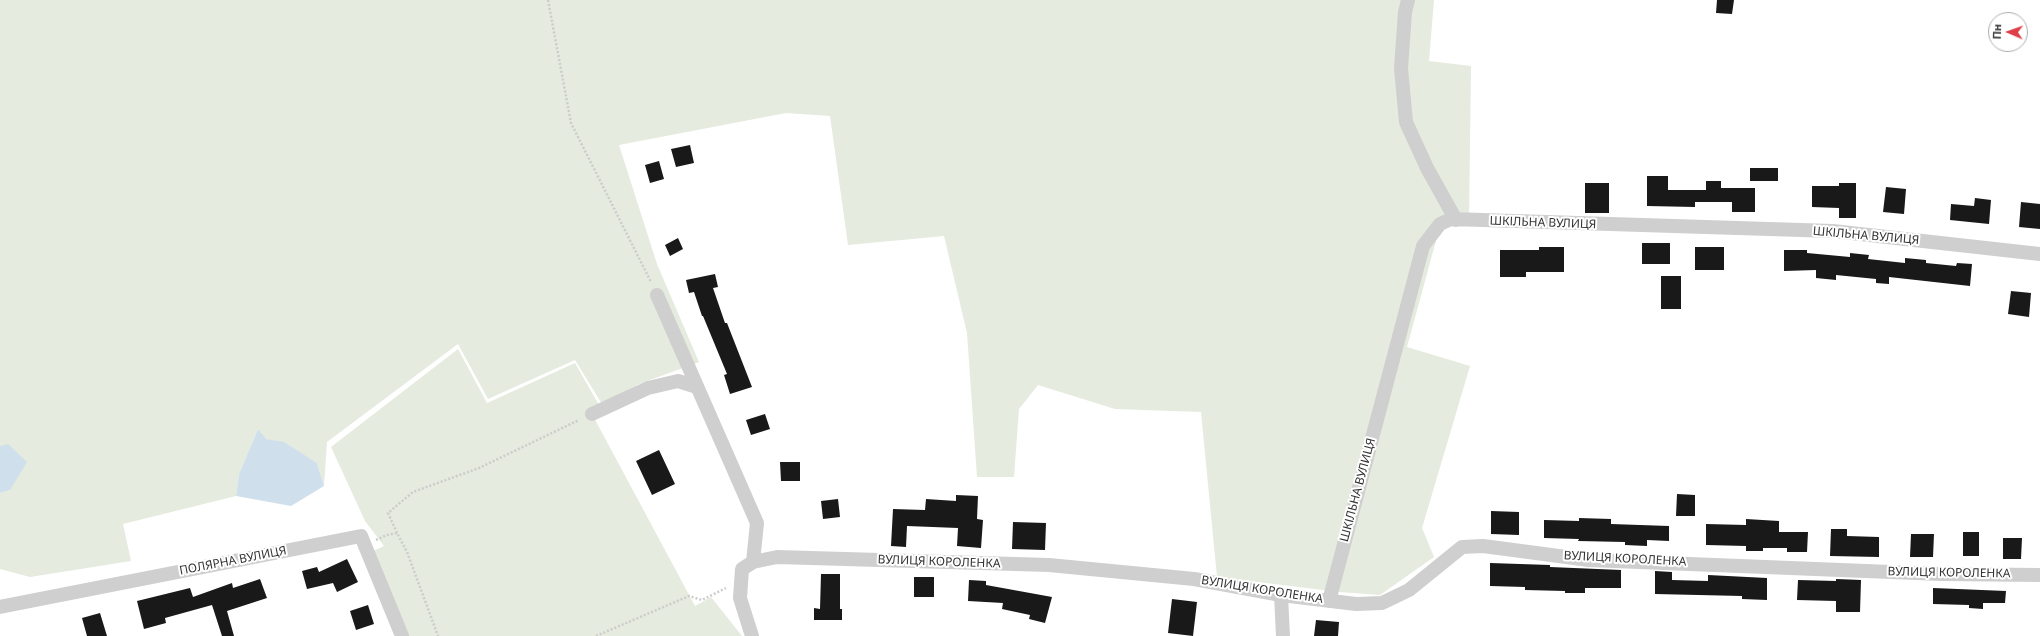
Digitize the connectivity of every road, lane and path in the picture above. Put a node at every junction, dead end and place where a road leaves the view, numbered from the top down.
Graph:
1 (548, 0) edge
2 (1408, 0) edge
3 (1456, 220) junction
4 (2040, 254) edge
5 (657, 295) joint
6 (698, 386) junction
7 (592, 414) joint
8 (397, 533) junction
9 (367, 551) junction
10 (748, 565) junction
11 (2040, 575) edge
12 (1281, 595) junction
13 (1329, 601) junction
14 (0, 607) edge
15 (402, 636) edge
16 (438, 636) edge
17 (596, 636) edge
18 (752, 636) edge
19 (1282, 636) edge

1 - 5 path
2 - 3 street
3 - 4 street, ШКІЛЬНА ВУЛИЦЯ
3 - 13 street, ШКІЛЬНА ВУЛИЦЯ
5 - 6 street
6 - 7 street
6 - 10 street
7 - 8 path
8 - 9 path
8 - 16 path
9 - 14 street, ПОЛЯРНА ВУЛИЦЯ
9 - 15 street, ПОЛЯРНА ВУЛИЦЯ
10 - 12 street, ВУЛИЦЯ КОРОЛЕНКА
10 - 17 path
10 - 18 street
11 - 13 street, ВУЛИЦЯ КОРОЛЕНКА
12 - 13 street, ВУЛИЦЯ КОРОЛЕНКА
12 - 19 street

